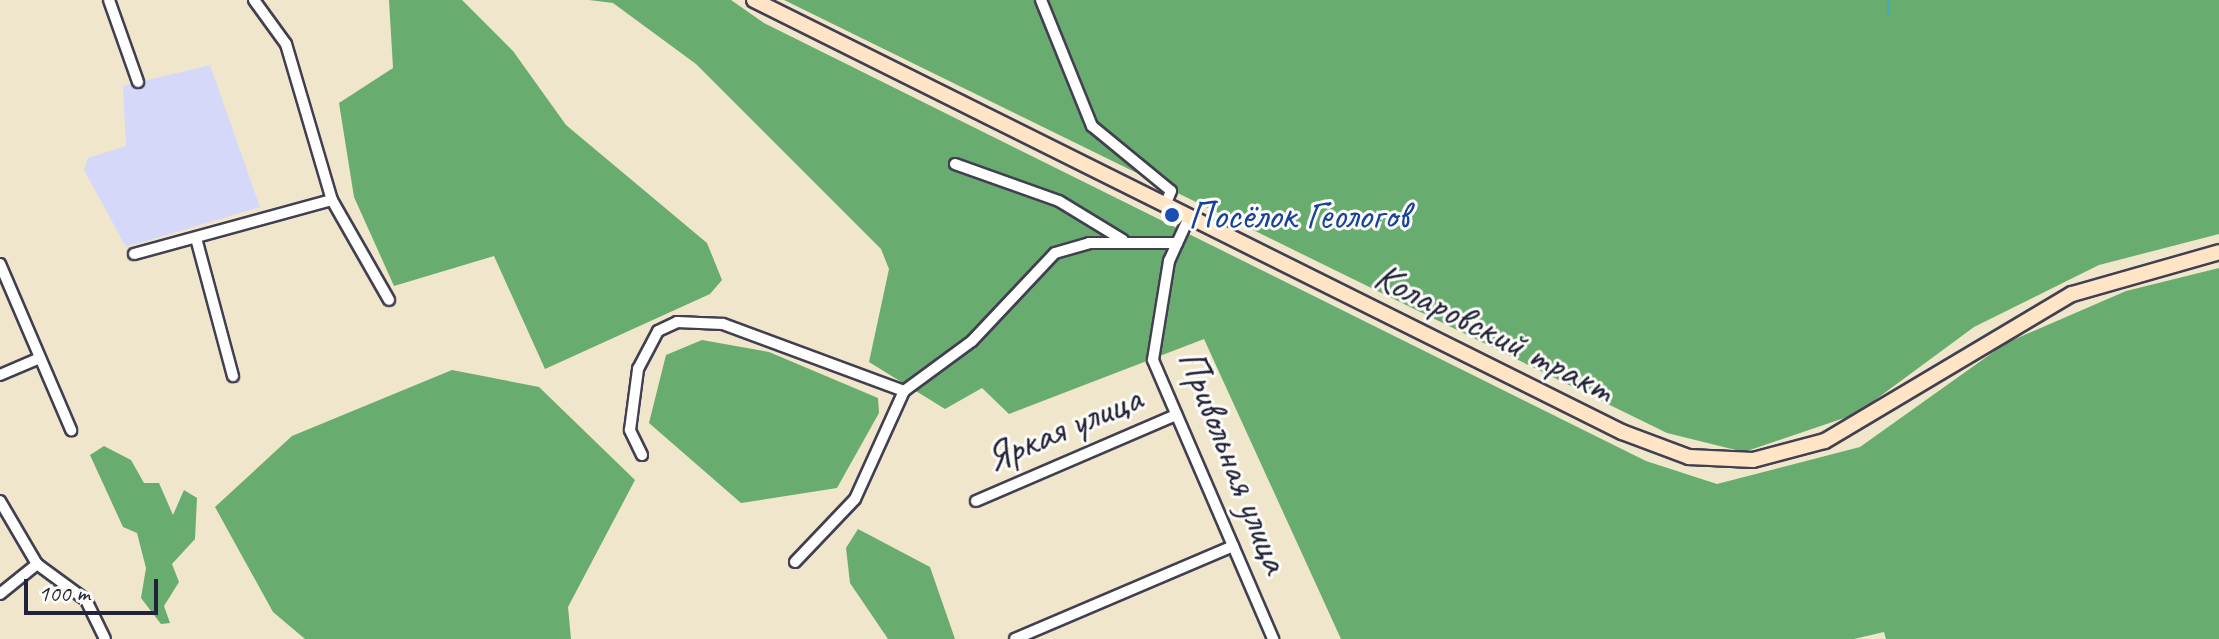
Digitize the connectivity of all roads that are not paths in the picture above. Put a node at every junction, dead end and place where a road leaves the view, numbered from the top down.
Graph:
1 (109, 0) edge
2 (254, 0) edge
3 (754, 0) edge
4 (1041, 0) edge
5 (138, 82) dead end
6 (955, 164) dead end
7 (332, 200) junction
8 (1166, 203) junction
9 (1190, 215) junction
10 (196, 238) junction
11 (1124, 241) junction
12 (1177, 243) junction
13 (2219, 252) edge
14 (134, 254) dead end
15 (0, 264) edge
16 (389, 300) dead end
17 (40, 358) junction
18 (0, 375) edge
19 (233, 376) dead end
20 (904, 391) junction
21 (1176, 415) junction
22 (71, 430) dead end
23 (642, 455) dead end
24 (0, 501) edge
25 (976, 501) dead end
26 (1233, 546) junction
27 (795, 562) dead end
28 (37, 564) junction
29 (0, 594) edge
30 (105, 639) edge
31 (1015, 639) edge
32 (1273, 639) edge

1 - 5 street
2 - 7 street
3 - 8 street, Коларовский тракт
4 - 8 street
6 - 11 street
7 - 10 street
7 - 16 street
8 - 9 street, Коларовский тракт
9 - 12 street, Привольная улица
9 - 13 street, Коларовский тракт
10 - 14 street
10 - 19 street
11 - 12 street
11 - 20 street
12 - 21 street, Привольная улица
15 - 17 street
17 - 18 street
17 - 22 street
20 - 23 street
20 - 27 street
21 - 25 street, Яркая улица
21 - 26 street, Привольная улица
24 - 28 street
26 - 31 street
26 - 32 street, Привольная улица
28 - 29 street
28 - 30 street

